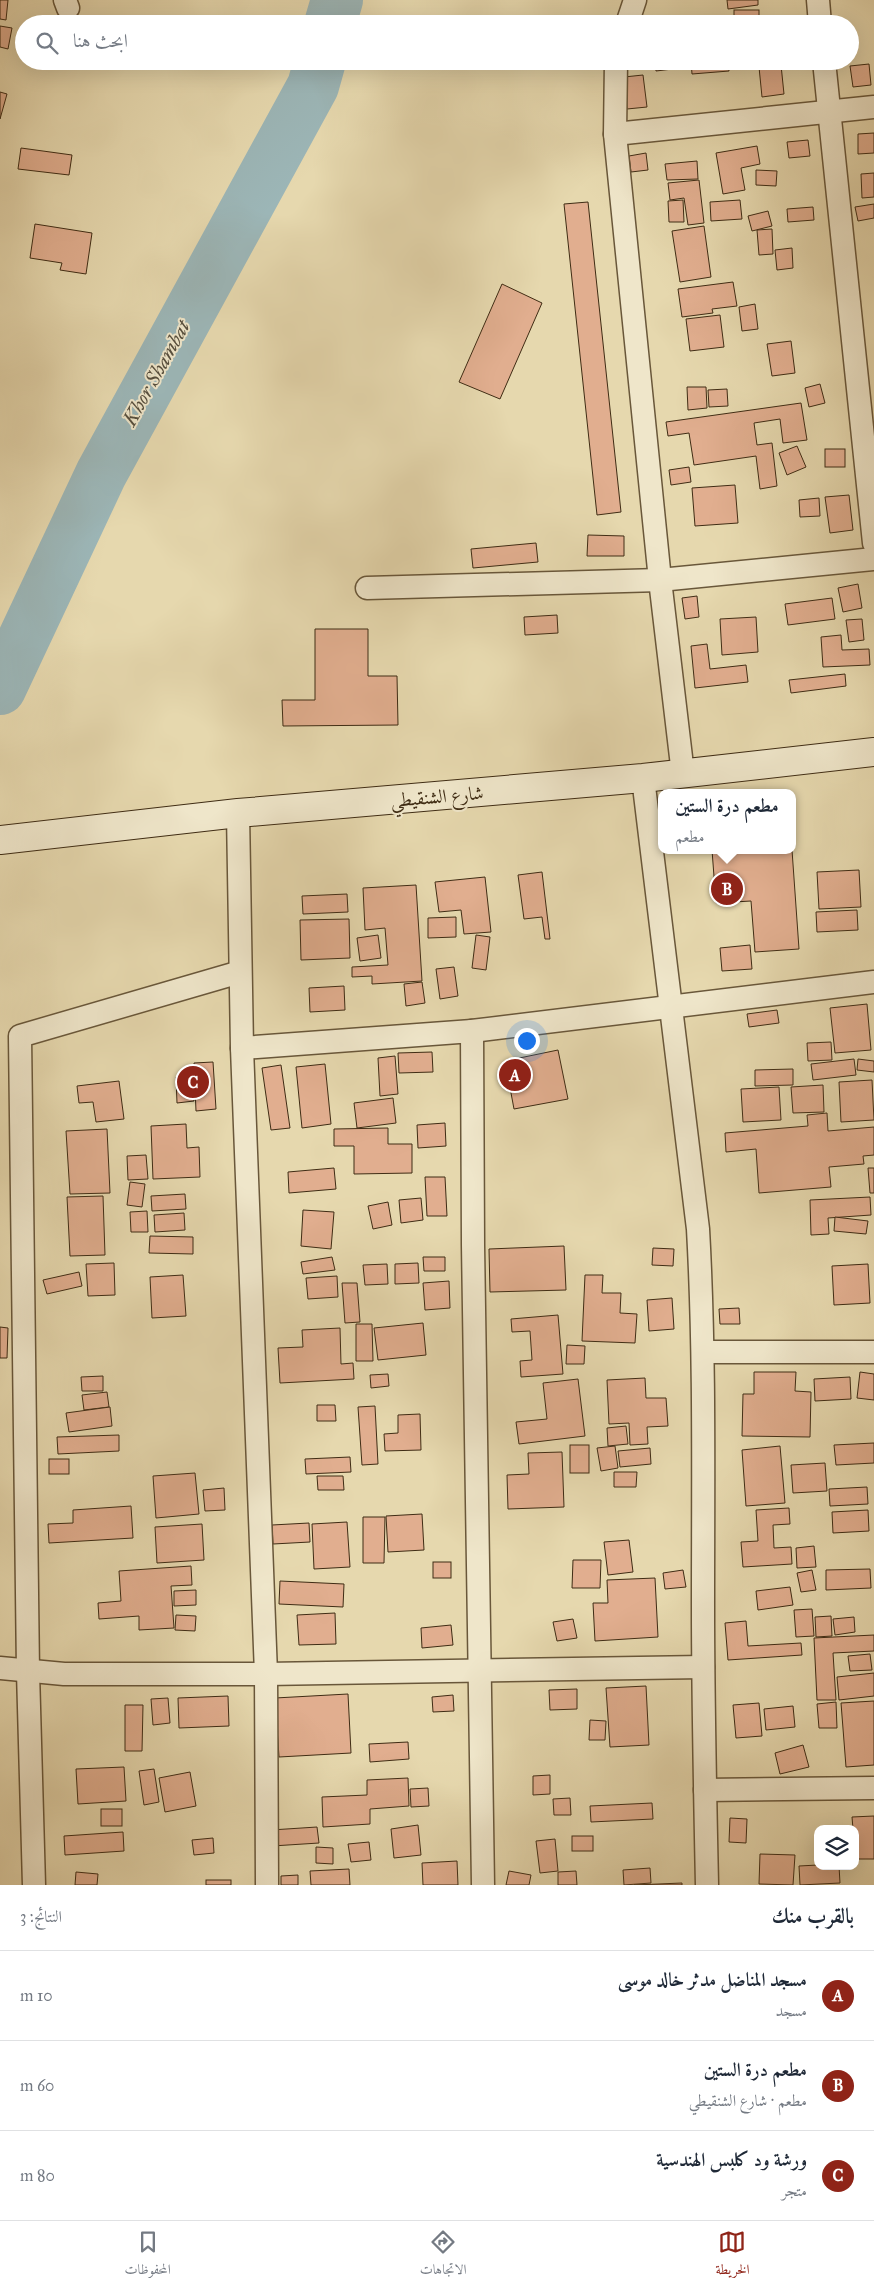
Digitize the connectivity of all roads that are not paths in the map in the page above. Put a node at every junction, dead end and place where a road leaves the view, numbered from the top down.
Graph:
1 (635, 0) edge
2 (818, 0) edge
3 (630, 15) edge
4 (819, 15) edge
5 (616, 70) edge
6 (825, 70) edge
7 (874, 107) edge
8 (829, 112) junction
9 (615, 134) junction
10 (874, 543) edge
11 (874, 559) edge
12 (660, 580) junction
13 (367, 588) dead end
14 (874, 752) edge
15 (683, 774) junction
16 (643, 778) junction
17 (238, 812) junction
18 (13, 839) edge
19 (240, 972) junction
20 (874, 982) edge
21 (670, 1007) junction
22 (472, 1031) junction
23 (242, 1048) junction
24 (704, 1352) junction
25 (874, 1352) edge
26 (703, 1667) junction
27 (0, 1668) edge
28 (478, 1671) junction
29 (28, 1672) junction
30 (266, 1674) junction
31 (874, 1788) edge
32 (705, 1790) junction
33 (34, 1885) edge
34 (267, 1885) edge
35 (483, 1885) edge
36 (707, 1885) edge

1 - 3 street
2 - 4 street
5 - 9 street
6 - 8 street
7 - 8 street
8 - 9 street
8 - 10 street
9 - 12 street
11 - 12 street
12 - 13 street
12 - 15 street
14 - 15 street, شارع الشنقيطي
15 - 16 street, شارع الشنقيطي
16 - 17 street, شارع الشنقيطي
16 - 21 street
17 - 18 street, شارع الشنقيطي
17 - 19 street
19 - 23 street
19 - 29 street
20 - 21 street
21 - 22 street
21 - 24 street
22 - 23 street
22 - 28 street
23 - 30 street
24 - 25 street
24 - 26 street
26 - 28 street
26 - 32 street
27 - 29 street
28 - 30 street
28 - 35 street
29 - 30 street
29 - 33 street
30 - 34 street
31 - 32 street
32 - 36 street

